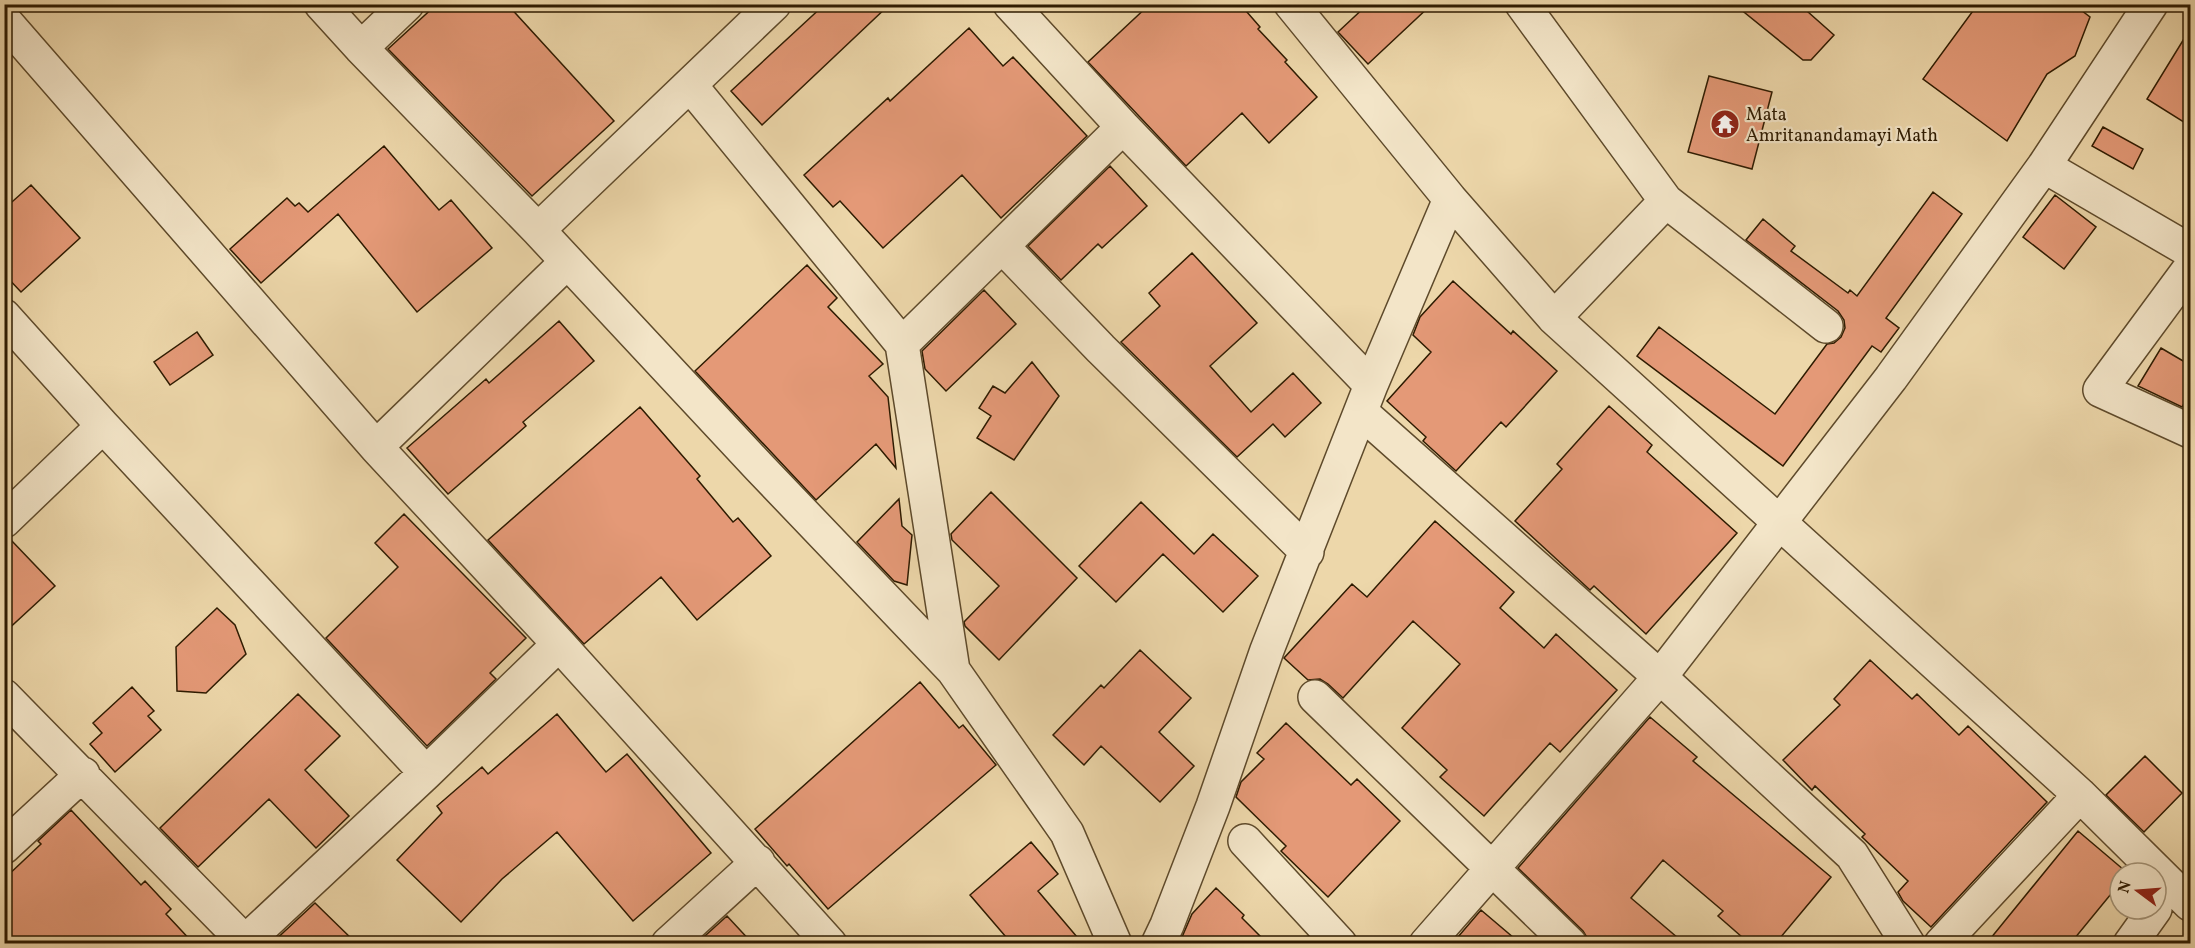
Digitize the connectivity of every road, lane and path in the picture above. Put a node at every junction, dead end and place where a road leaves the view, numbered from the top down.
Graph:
1 (321, 4) edge
2 (407, 4) edge
3 (774, 4) edge
4 (1010, 4) edge
5 (1291, 4) edge
6 (1522, 4) edge
7 (2151, 4) edge
8 (4, 20) edge
9 (361, 48) junction
10 (690, 85) junction
11 (1123, 127) junction
12 (2044, 166) junction
13 (1450, 199) junction
14 (1666, 201) junction
15 (538, 230) junction
16 (1002, 246) junction
17 (2190, 251) edge
18 (567, 262) junction
19 (2190, 268) edge
20 (4, 316) edge
21 (1554, 318) junction
22 (1826, 326) dead end
23 (902, 344) junction
24 (1366, 399) junction
25 (103, 426) junction
26 (2190, 431) edge
27 (376, 447) junction
28 (4, 521) edge
29 (1779, 522) junction
30 (1307, 552) junction
31 (559, 644) junction
32 (952, 670) junction
33 (1660, 677) junction
34 (4, 696) edge
35 (1315, 697) dead end
36 (426, 773) junction
37 (83, 774) junction
38 (2080, 795) junction
39 (1245, 841) dead end
40 (4, 847) edge
41 (2134, 861) edge
42 (758, 862) junction
43 (1493, 868) junction
44 (2151, 921) edge
45 (245, 943) edge
46 (668, 944) edge
47 (830, 944) edge
48 (1115, 944) edge
49 (1158, 944) edge
50 (1340, 944) edge
51 (1426, 944) edge
52 (1570, 944) edge
53 (1908, 944) edge
54 (1941, 944) edge
55 (2130, 944) edge

1 - 9 street
2 - 9 street
3 - 10 street
4 - 11 street
5 - 13 street
6 - 14 street
7 - 12 street
8 - 27 street
9 - 15 street
10 - 15 street
10 - 23 street
11 - 16 street
11 - 24 street
12 - 17 street
12 - 29 street
13 - 21 street
13 - 24 street
14 - 21 street
14 - 22 street
15 - 18 street
16 - 23 street
16 - 30 street
18 - 27 street
18 - 32 street
19 - 26 street
20 - 25 street
21 - 29 street
23 - 32 street
24 - 30 street
24 - 33 street
25 - 28 street
25 - 36 street
27 - 31 street
29 - 33 street
29 - 38 street
30 - 49 street
31 - 36 street
31 - 42 street
32 - 48 street
33 - 43 street
33 - 53 street
34 - 37 street
35 - 43 street
36 - 45 street
37 - 40 street
37 - 45 street
38 - 41 street
38 - 54 street
39 - 50 street
42 - 46 street
42 - 47 street
43 - 51 street
43 - 52 street
44 - 55 street

